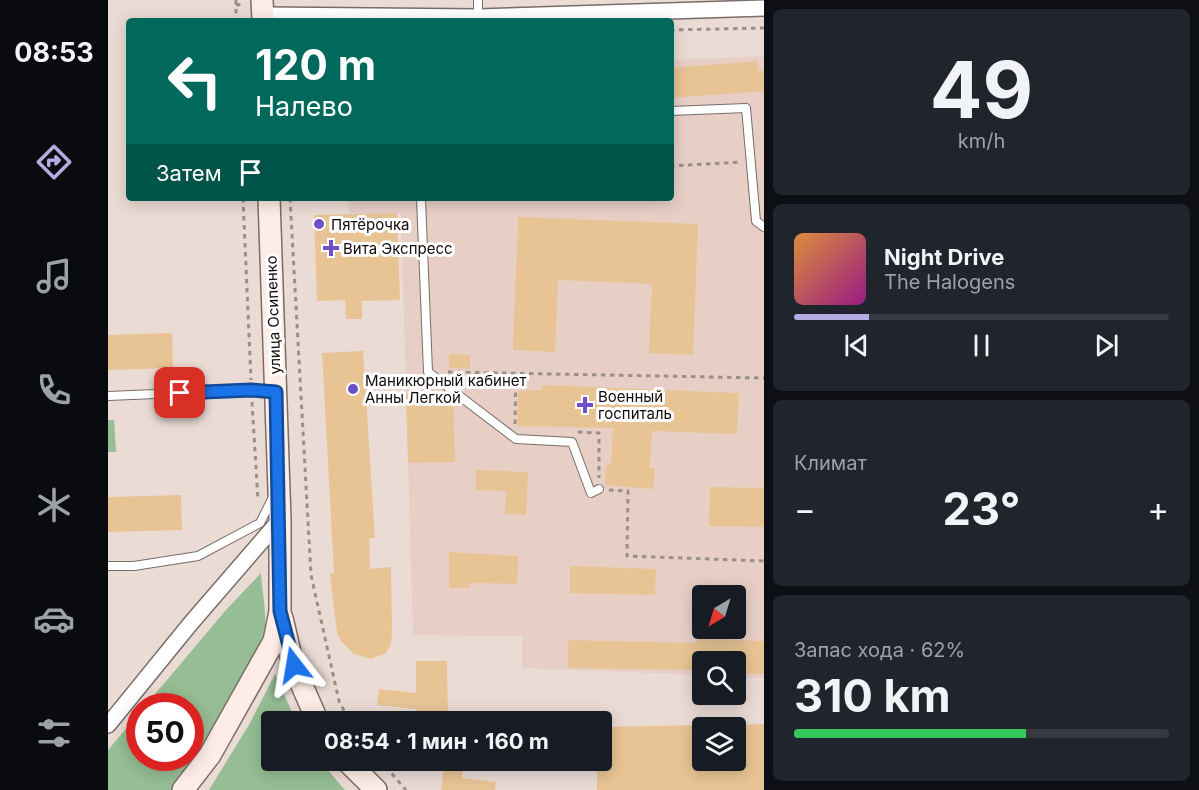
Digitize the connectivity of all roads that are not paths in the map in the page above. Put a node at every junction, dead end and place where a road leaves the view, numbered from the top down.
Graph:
1 (478, 0) edge
2 (764, 8) edge
3 (262, 12) edge
4 (478, 17) junction
5 (674, 111) edge
6 (269, 201) edge
7 (421, 201) edge
8 (764, 227) edge
9 (276, 392) junction
10 (108, 396) edge
11 (599, 489) road end
12 (270, 521) junction
13 (108, 566) edge
14 (280, 611) junction
15 (313, 711) edge
16 (108, 725) edge
17 (357, 771) edge
18 (183, 790) edge
19 (376, 790) edge

1 - 4 lane
2 - 4 street
3 - 4 street
5 - 8 lane
6 - 9 main road, улица Осипенко
7 - 11 lane
9 - 10 lane
9 - 12 main road, улица Осипенко
12 - 13 lane
12 - 14 main road, улица Осипенко
12 - 16 street
14 - 15 main road, улица Осипенко
14 - 18 main road, улица Осипенко
17 - 19 main road

